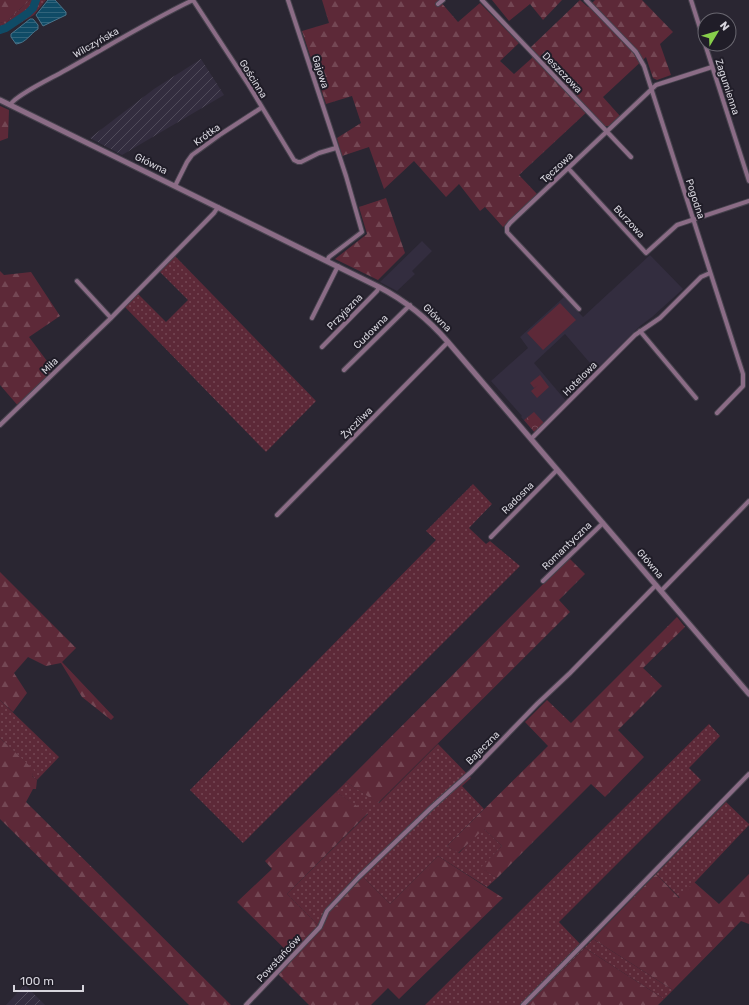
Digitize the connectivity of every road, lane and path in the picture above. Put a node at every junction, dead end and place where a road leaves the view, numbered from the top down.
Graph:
1 (193, 0) edge
2 (288, 0) edge
3 (443, 0) edge
4 (482, 0) edge
5 (586, 0) edge
6 (691, 0) edge
7 (438, 4) dead end
8 (697, 19) edge
9 (707, 52) edge
10 (712, 67) junction
11 (652, 89) junction
12 (0, 100) edge
13 (10, 105) junction
14 (261, 108) junction
15 (606, 132) junction
16 (336, 148) junction
17 (631, 157) dead end
18 (568, 168) junction
19 (749, 181) edge
20 (175, 186) junction
21 (749, 201) edge
22 (218, 207) junction
23 (693, 219) junction
24 (327, 261) junction
25 (338, 266) junction
26 (710, 273) junction
27 (77, 281) dead end
28 (379, 286) junction
29 (410, 305) junction
30 (579, 308) dead end
31 (111, 318) junction
32 (312, 318) dead end
33 (640, 331) junction
34 (448, 342) junction
35 (322, 347) dead end
36 (344, 370) dead end
37 (696, 398) dead end
38 (717, 414) dead end
39 (0, 425) edge
40 (531, 439) junction
41 (557, 470) junction
42 (749, 501) edge
43 (277, 515) dead end
44 (603, 523) junction
45 (491, 537) dead end
46 (543, 581) dead end
47 (656, 585) junction
48 (661, 591) junction
49 (749, 694) edge
50 (749, 774) edge
51 (322, 922) joint
52 (246, 1005) edge
53 (523, 1005) edge

1 - 13 street, Wilczyńska
1 - 14 street, Gościnna
2 - 16 street, Gajowa
3 - 7 street
4 - 15 street, Deszczowa
5 - 11 street, Pogodna
6 - 8 street, Zagumienna
9 - 10 street, Zagumienna
10 - 11 street, Tęczowa
10 - 19 street, Zagumienna
11 - 15 street, Tęczowa
11 - 23 street, Pogodna
12 - 13 street, Główna
13 - 20 street, Główna
14 - 16 street, Gościnna
14 - 20 street, Krótka
15 - 17 street, Deszczowa
15 - 18 street, Tęczowa
16 - 24 street, Gajowa
18 - 23 street, Burzowa
18 - 30 street, Tęczowa
20 - 22 street, Główna
21 - 23 street, Burzowa
22 - 24 street, Główna
22 - 31 street, Miła
23 - 26 street, Pogodna
24 - 25 street, Główna
25 - 28 street, Główna
25 - 32 street
26 - 33 street, Hotelowa
26 - 38 street, Pogodna
27 - 31 street
28 - 29 street, Główna
28 - 35 street, Przyjazna
29 - 34 street, Główna
29 - 36 street, Cudowna
31 - 39 street, Miła
33 - 37 street
33 - 40 street, Hotelowa
34 - 40 street, Główna
34 - 43 street, Życzliwa
40 - 41 street, Główna
41 - 44 street, Główna
41 - 45 street, Radosna
42 - 48 street
44 - 46 street, Romantyczna
44 - 47 street, Główna
47 - 48 street, Główna
47 - 51 street, Bajeczna
48 - 49 street, Główna
50 - 53 street
51 - 52 street, Powstańców

